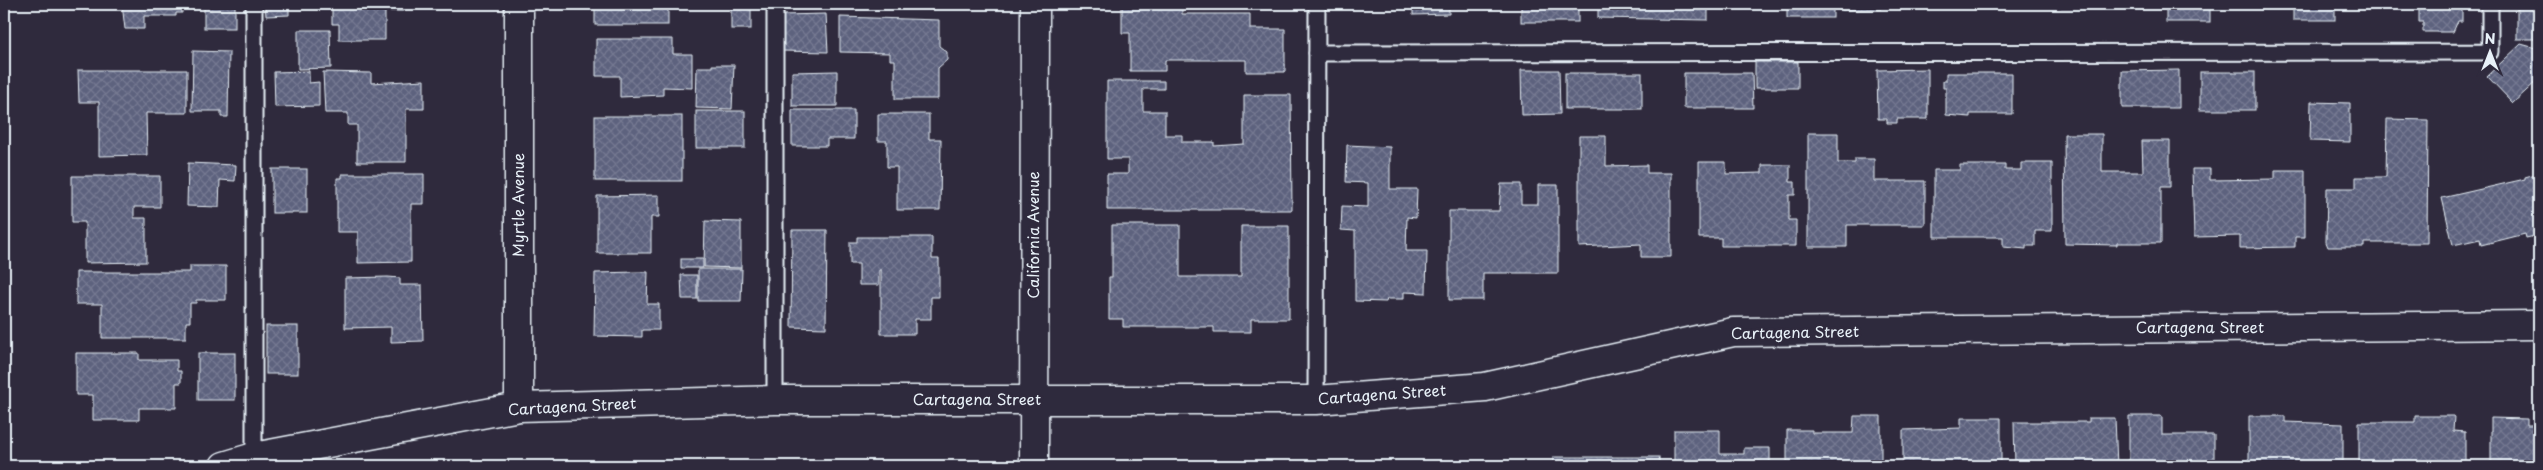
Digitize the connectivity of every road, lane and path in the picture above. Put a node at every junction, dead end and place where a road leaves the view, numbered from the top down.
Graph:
1 (254, 4) edge
2 (519, 4) edge
3 (775, 4) edge
4 (1035, 4) edge
5 (1317, 4) edge
6 (2490, 4) edge
7 (1317, 53) junction
8 (2539, 326) edge
9 (775, 400) junction
10 (1316, 400) junction
11 (1034, 401) junction
12 (520, 406) junction
13 (254, 457) junction
14 (224, 466) edge
15 (1034, 466) edge

1 - 13 lane
2 - 12 street, Myrtle Avenue
3 - 9 lane
4 - 11 street, California Avenue
5 - 7 lane
6 - 7 lane
7 - 10 lane
8 - 10 street, Cartagena Street
9 - 11 street, Cartagena Street
9 - 12 street, Cartagena Street
10 - 11 street, Cartagena Street
11 - 15 street, California Avenue
12 - 13 street, Cartagena Street
13 - 14 street, Cartagena Street

